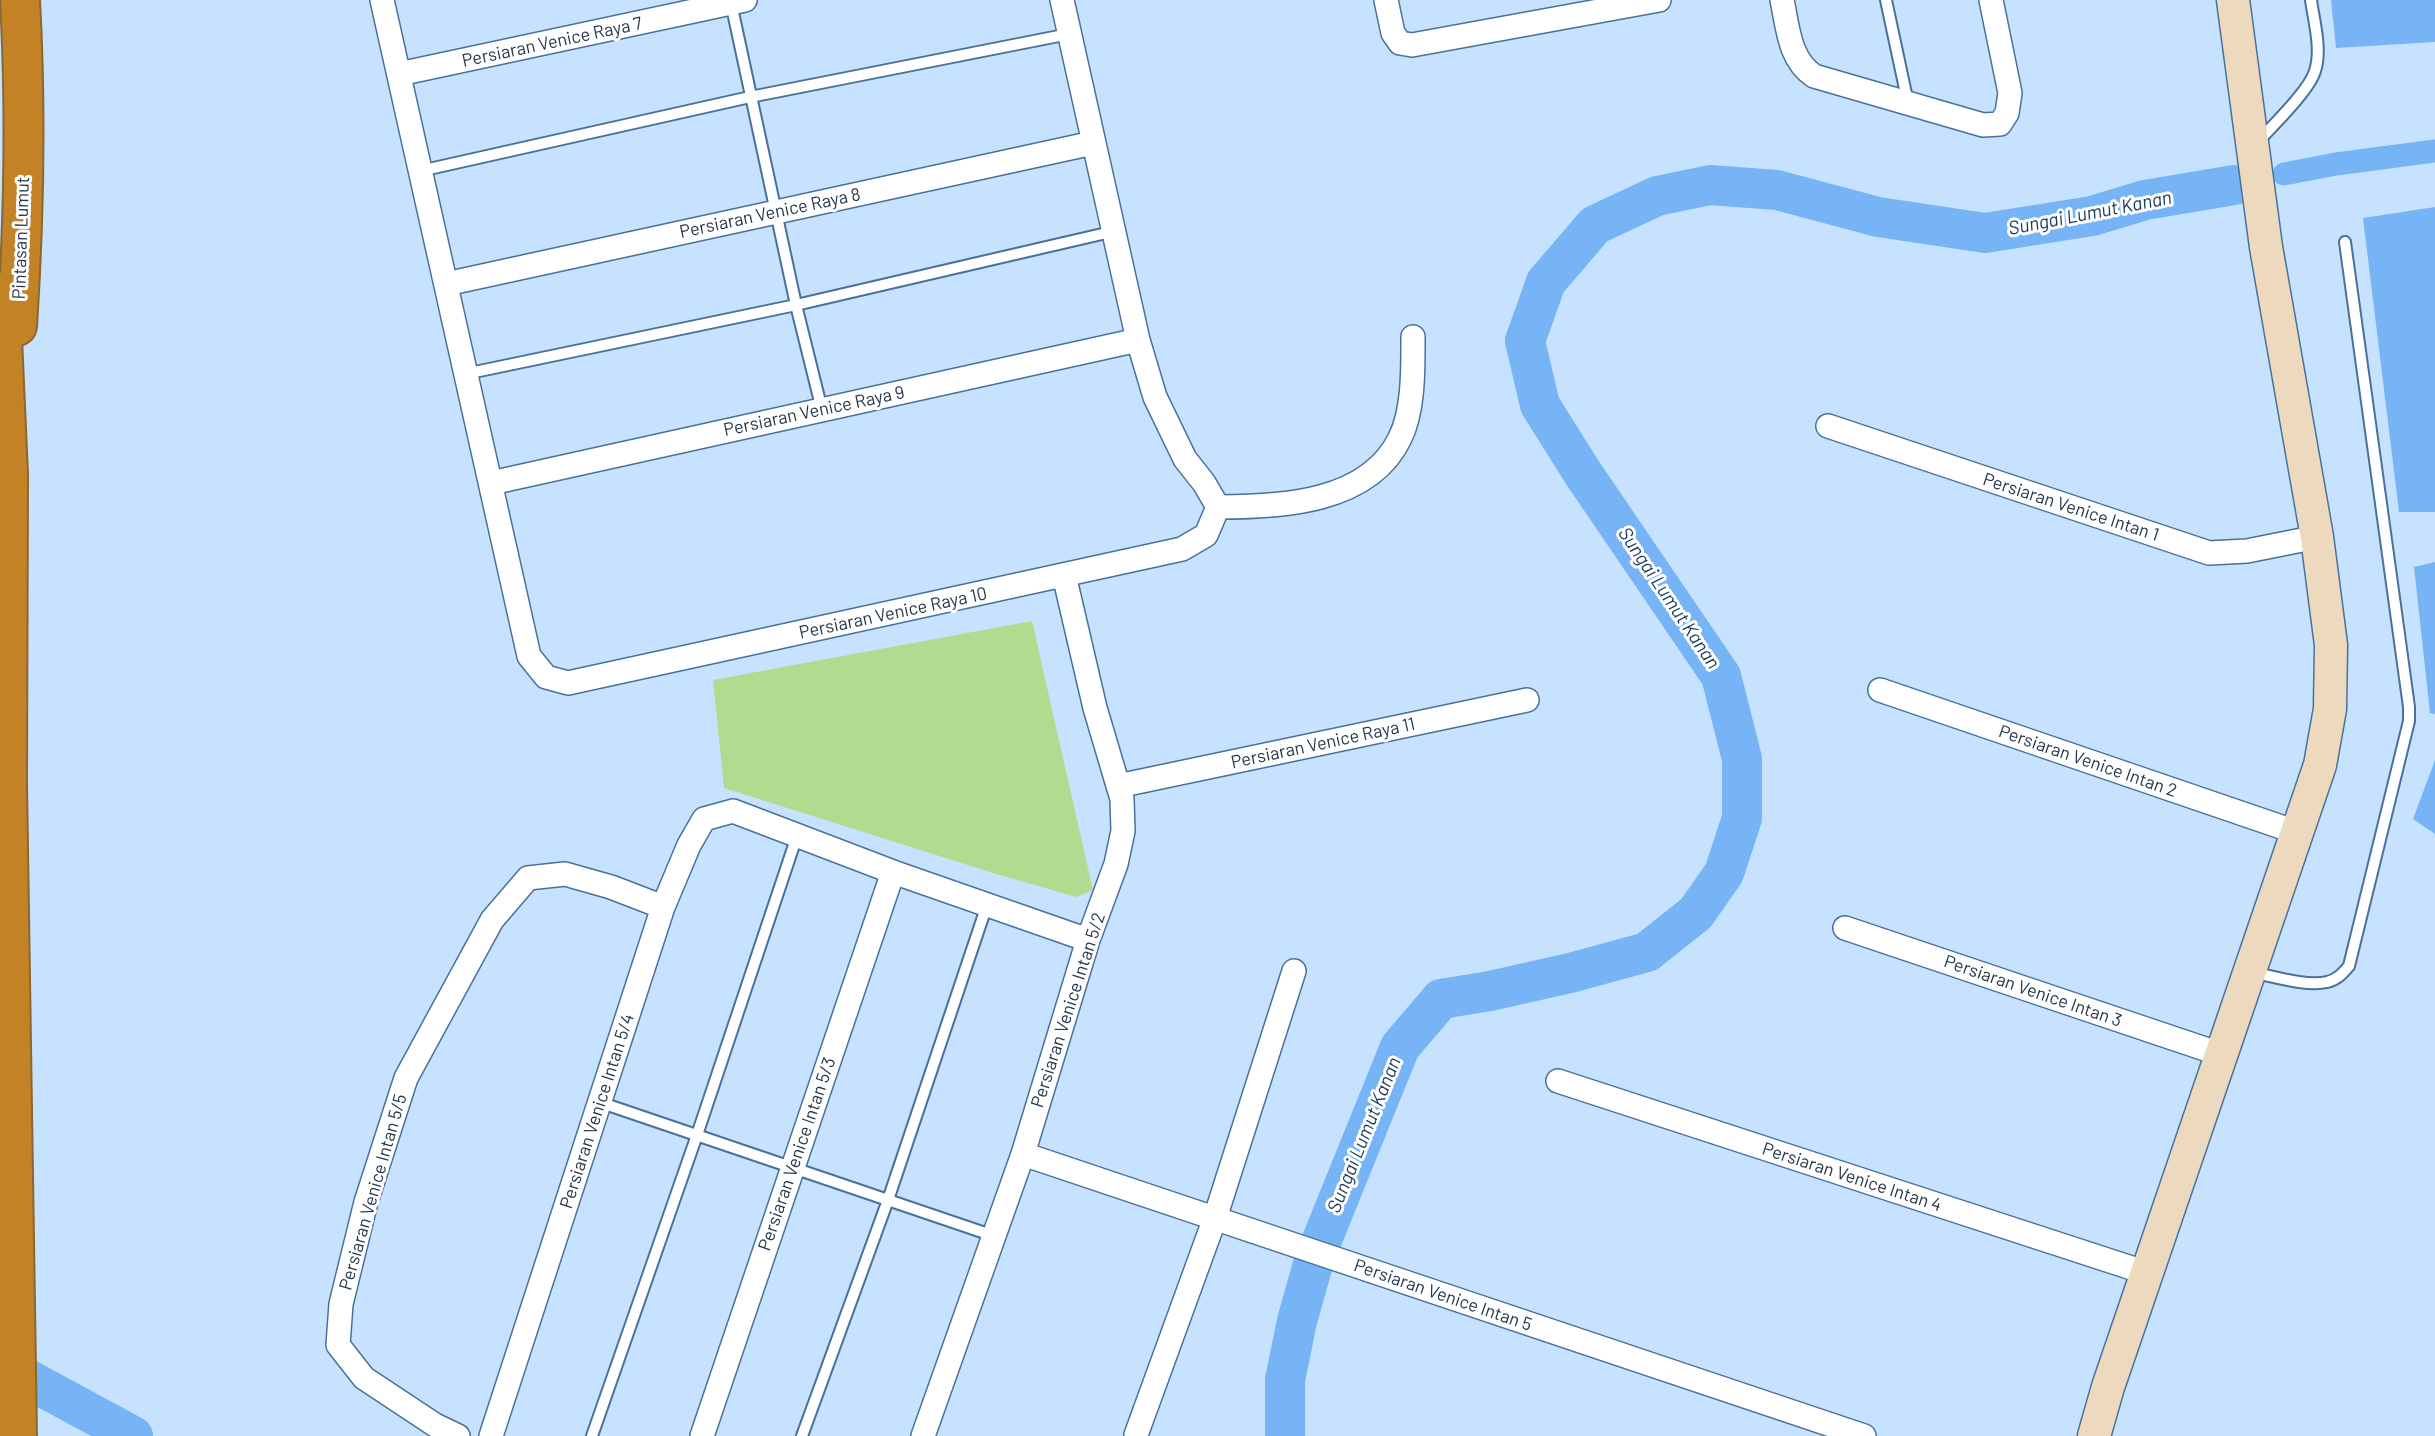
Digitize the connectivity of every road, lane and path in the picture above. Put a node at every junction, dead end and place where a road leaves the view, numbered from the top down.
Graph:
1 (20, 0) edge
2 (382, 0) edge
3 (1062, 0) edge
4 (1386, 0) edge
5 (1659, 0) edge
6 (1782, 0) edge
7 (1886, 0) edge
8 (1991, 0) edge
9 (2233, 0) edge
10 (2311, 0) edge
11 (735, 1) edge
12 (1069, 34) junction
13 (399, 74) junction
14 (750, 97) junction
15 (1908, 103) junction
16 (1093, 143) junction
17 (2253, 148) junction
18 (420, 171) junction
19 (777, 212) junction
20 (1115, 231) junction
21 (2345, 242) dead end
22 (446, 284) junction
23 (0, 292) edge
24 (796, 305) junction
25 (1413, 337) dead end
26 (1138, 340) junction
27 (465, 374) junction
28 (822, 410) junction
29 (1828, 426) dead end
30 (8, 475) junction
31 (491, 483) junction
32 (1218, 507) junction
33 (2317, 537) junction
34 (1064, 575) junction
35 (1880, 690) dead end
36 (1527, 700) dead end
37 (1118, 786) junction
38 (2296, 832) junction
39 (797, 836) junction
40 (893, 872) junction
41 (987, 905) junction
42 (663, 907) junction
43 (1846, 928) dead end
44 (1088, 940) junction
45 (1294, 971) dead end
46 (2248, 972) junction
47 (2220, 1054) junction
48 (1558, 1081) dead end
49 (600, 1102) junction
50 (697, 1135) junction
51 (1023, 1154) junction
52 (793, 1168) junction
53 (888, 1200) junction
54 (1215, 1218) junction
55 (994, 1236) junction
56 (2147, 1273) junction
57 (1136, 1435) edge
58 (17, 1436) edge
59 (458, 1436) edge
60 (491, 1436) edge
61 (592, 1436) edge
62 (702, 1436) edge
63 (802, 1436) edge
64 (923, 1436) edge
65 (1864, 1436) edge
66 (2094, 1436) edge

1 - 30 highway, Pintasan Lumut
2 - 13 street
3 - 12 street
4 - 5 street
6 - 15 street
7 - 15 lane
8 - 15 street
9 - 17 street
10 - 17 lane
11 - 13 street, Persiaran Venice Raya 7
11 - 14 lane
12 - 14 lane
12 - 16 street
13 - 18 street
14 - 18 lane
14 - 19 lane
16 - 19 street, Persiaran Venice Raya 8
16 - 20 street
17 - 33 street
18 - 22 street
19 - 22 street, Persiaran Venice Raya 8
19 - 24 lane
20 - 24 lane
20 - 26 street
21 - 46 lane
22 - 27 street
23 - 30 highway, Pintasan Lumut
24 - 27 lane
24 - 28 lane
25 - 32 street
26 - 28 street, Persiaran Venice Raya 9
26 - 32 street
27 - 31 street
28 - 31 street, Persiaran Venice Raya 9
29 - 33 street, Persiaran Venice Intan 1
30 - 58 highway, Pintasan Lumut
31 - 34 street, Persiaran Venice Raya 10
32 - 34 street, Persiaran Venice Raya 10
33 - 38 street
34 - 37 street, Persiaran Venice Intan 5/2
35 - 38 street, Persiaran Venice Intan 2
36 - 37 street, Persiaran Venice Raya 11
37 - 44 street, Persiaran Venice Intan 5/2
38 - 46 street
39 - 40 street
39 - 42 street, Persiaran Venice Intan 5/4
39 - 50 lane
40 - 41 street
40 - 52 street, Persiaran Venice Intan 5/3
41 - 44 street
41 - 53 lane
42 - 49 street, Persiaran Venice Intan 5/4
42 - 59 street, Persiaran Venice Intan 5/5
43 - 47 street, Persiaran Venice Intan 3
44 - 51 street, Persiaran Venice Intan 5/2
45 - 54 street
46 - 47 street
47 - 56 street
48 - 56 street, Persiaran Venice Intan 4
49 - 50 lane
49 - 60 street, Persiaran Venice Intan 5/4
50 - 52 lane
50 - 61 lane
51 - 54 street, Persiaran Venice Intan 5
51 - 55 street, Persiaran Venice Intan 5/2
52 - 53 lane
52 - 62 street, Persiaran Venice Intan 5/3
53 - 55 lane
53 - 63 lane
54 - 57 street
54 - 65 street, Persiaran Venice Intan 5
55 - 64 street, Persiaran Venice Intan 5/2
56 - 66 street

